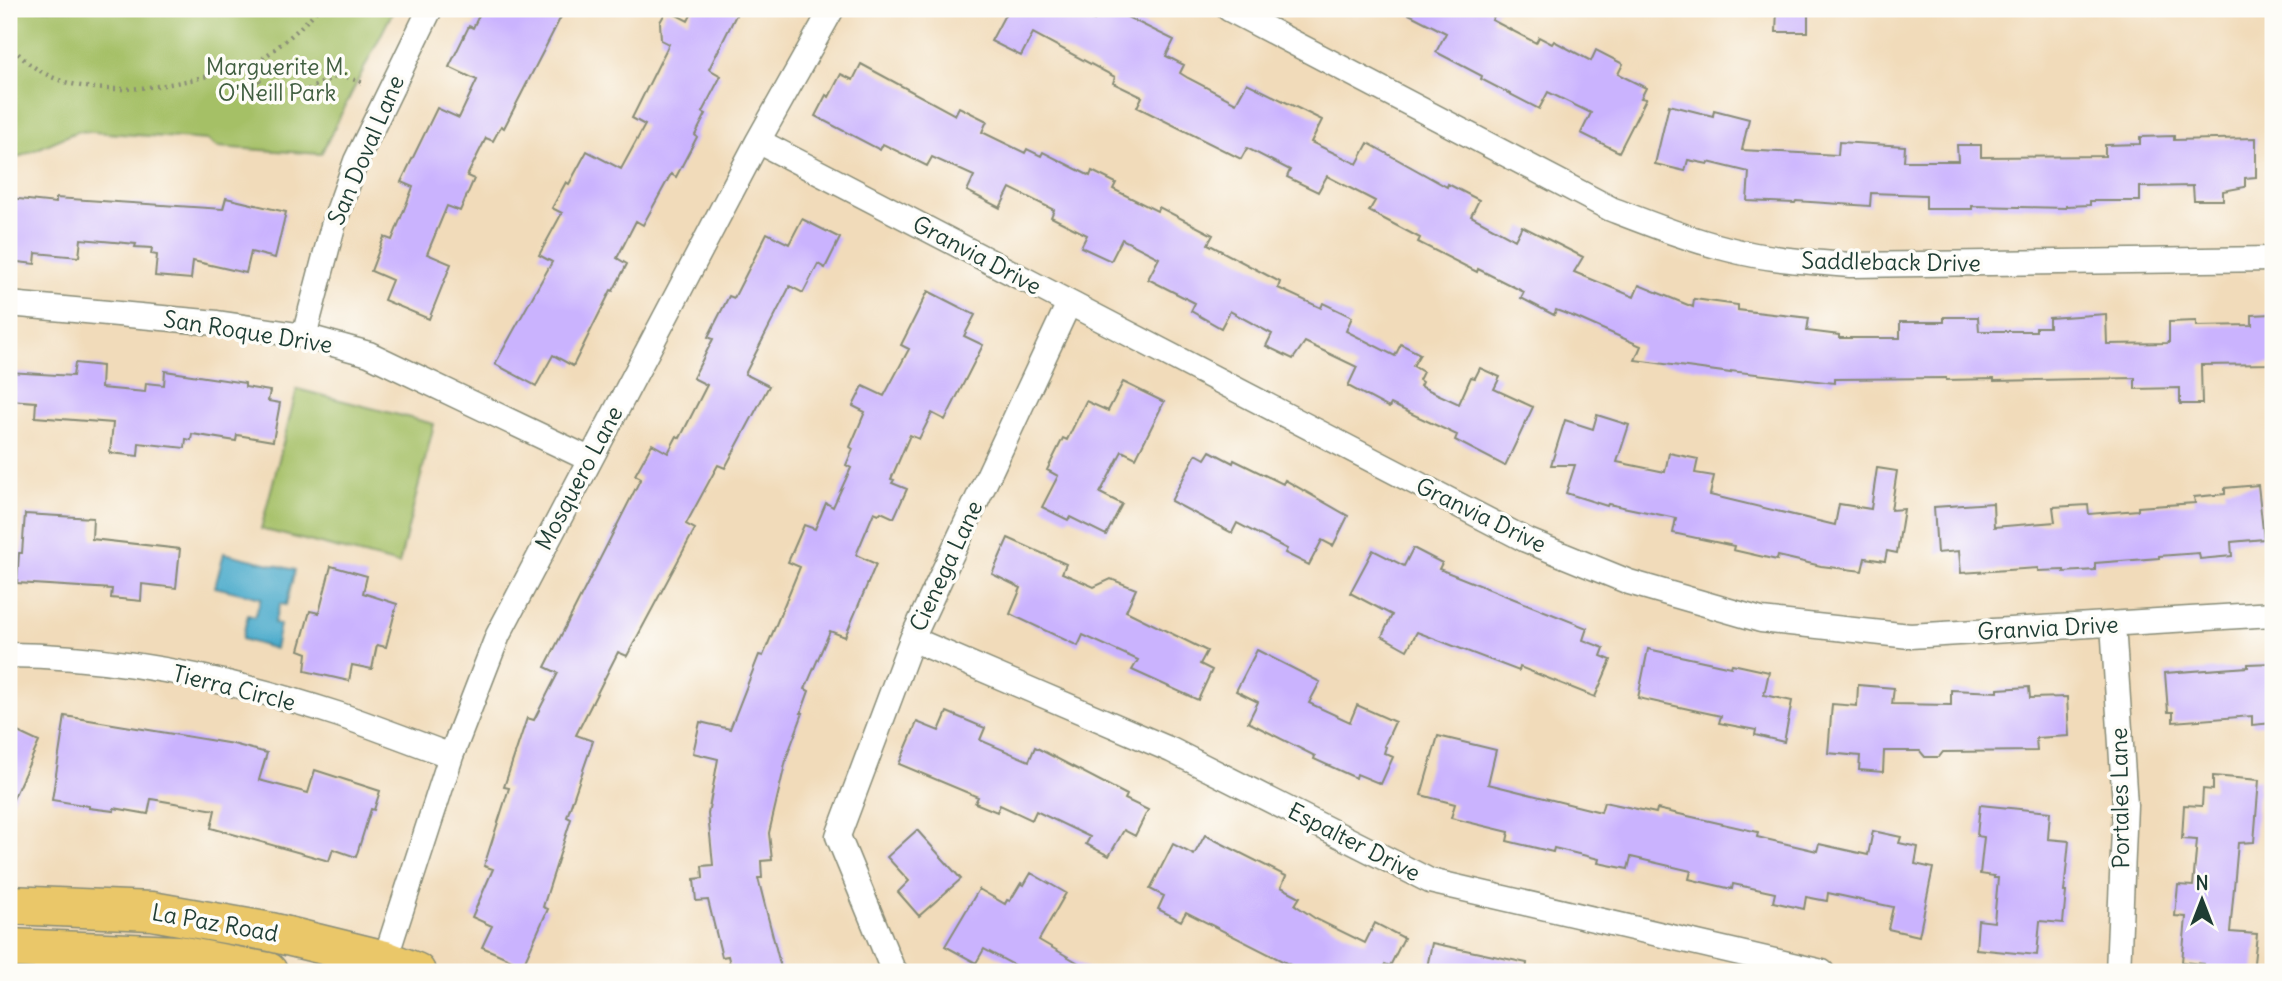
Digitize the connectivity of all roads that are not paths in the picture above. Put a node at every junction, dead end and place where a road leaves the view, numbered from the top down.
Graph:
1 (430, 9) edge
2 (832, 9) edge
3 (1229, 9) edge
4 (758, 141) junction
5 (2273, 259) edge
6 (1069, 303) junction
7 (9, 304) edge
8 (304, 336) junction
9 (589, 459) junction
10 (2273, 614) edge
11 (2113, 624) junction
12 (912, 639) junction
13 (9, 655) edge
14 (451, 756) junction
15 (9, 905) edge
16 (9, 948) edge
17 (394, 968) edge
18 (268, 972) edge
19 (897, 972) edge
20 (1822, 972) edge
21 (2118, 972) edge

1 - 8 street, San Doval Lane
2 - 4 street, Mosquero Lane
3 - 5 street, Saddleback Drive
4 - 6 street, Granvia Drive
4 - 9 street, Mosquero Lane
6 - 11 street, Granvia Drive
6 - 12 street, Cienega Lane
7 - 8 street, San Roque Drive
8 - 9 street, San Roque Drive
9 - 14 street, Mosquero Lane
10 - 11 street, Granvia Drive
11 - 21 street, Portales Lane
12 - 19 street, Cienega Lane
12 - 20 street, Espalter Drive
13 - 14 street, Tierra Circle
14 - 17 street, Mosquero Lane
15 - 17 main road, La Paz Road
16 - 18 main road, La Paz Road

